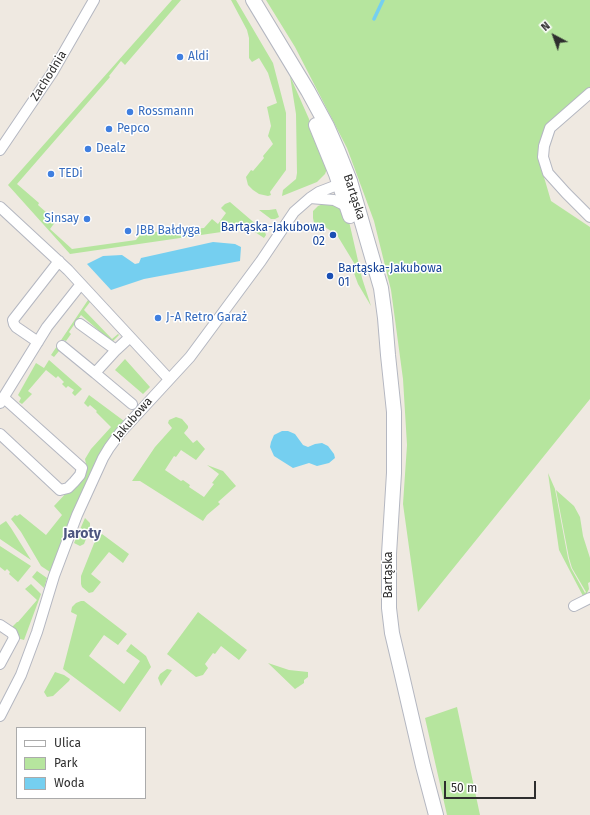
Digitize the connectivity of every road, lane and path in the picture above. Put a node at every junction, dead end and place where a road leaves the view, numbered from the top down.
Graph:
1 (94, 0) edge
2 (253, 0) edge
3 (590, 93) edge
4 (0, 150) edge
5 (345, 182) junction
6 (310, 198) junction
7 (348, 207) junction
8 (0, 208) edge
9 (590, 217) edge
10 (59, 261) junction
11 (81, 284) junction
12 (80, 324) dead end
13 (385, 329) junction
14 (130, 337) junction
15 (38, 342) junction
16 (62, 346) dead end
17 (116, 350) junction
18 (95, 373) junction
19 (169, 379) junction
20 (2, 400) edge
21 (132, 404) dead end
22 (0, 434) edge
23 (590, 598) edge
24 (574, 606) dead end
25 (0, 625) edge
26 (0, 663) edge
27 (3, 702) edge
28 (0, 716) edge
29 (436, 815) edge

1 - 4 street, Zachodnia
2 - 5 street, Bartąska
3 - 9 street
5 - 6 street, Jakubowa
5 - 7 street, Bartąska
5 - 13 street, Bartąska
6 - 7 street
6 - 19 street, Jakubowa
7 - 13 street, Bartąska
8 - 10 street
10 - 11 street
10 - 15 street
11 - 14 street
11 - 15 street
12 - 17 street
13 - 29 street, Bartąska
14 - 17 street
14 - 19 street
15 - 20 street
16 - 18 street
17 - 18 street
18 - 21 street
19 - 27 street, Jakubowa
20 - 22 street
23 - 24 street
25 - 26 street
27 - 28 street, Jakubowa

